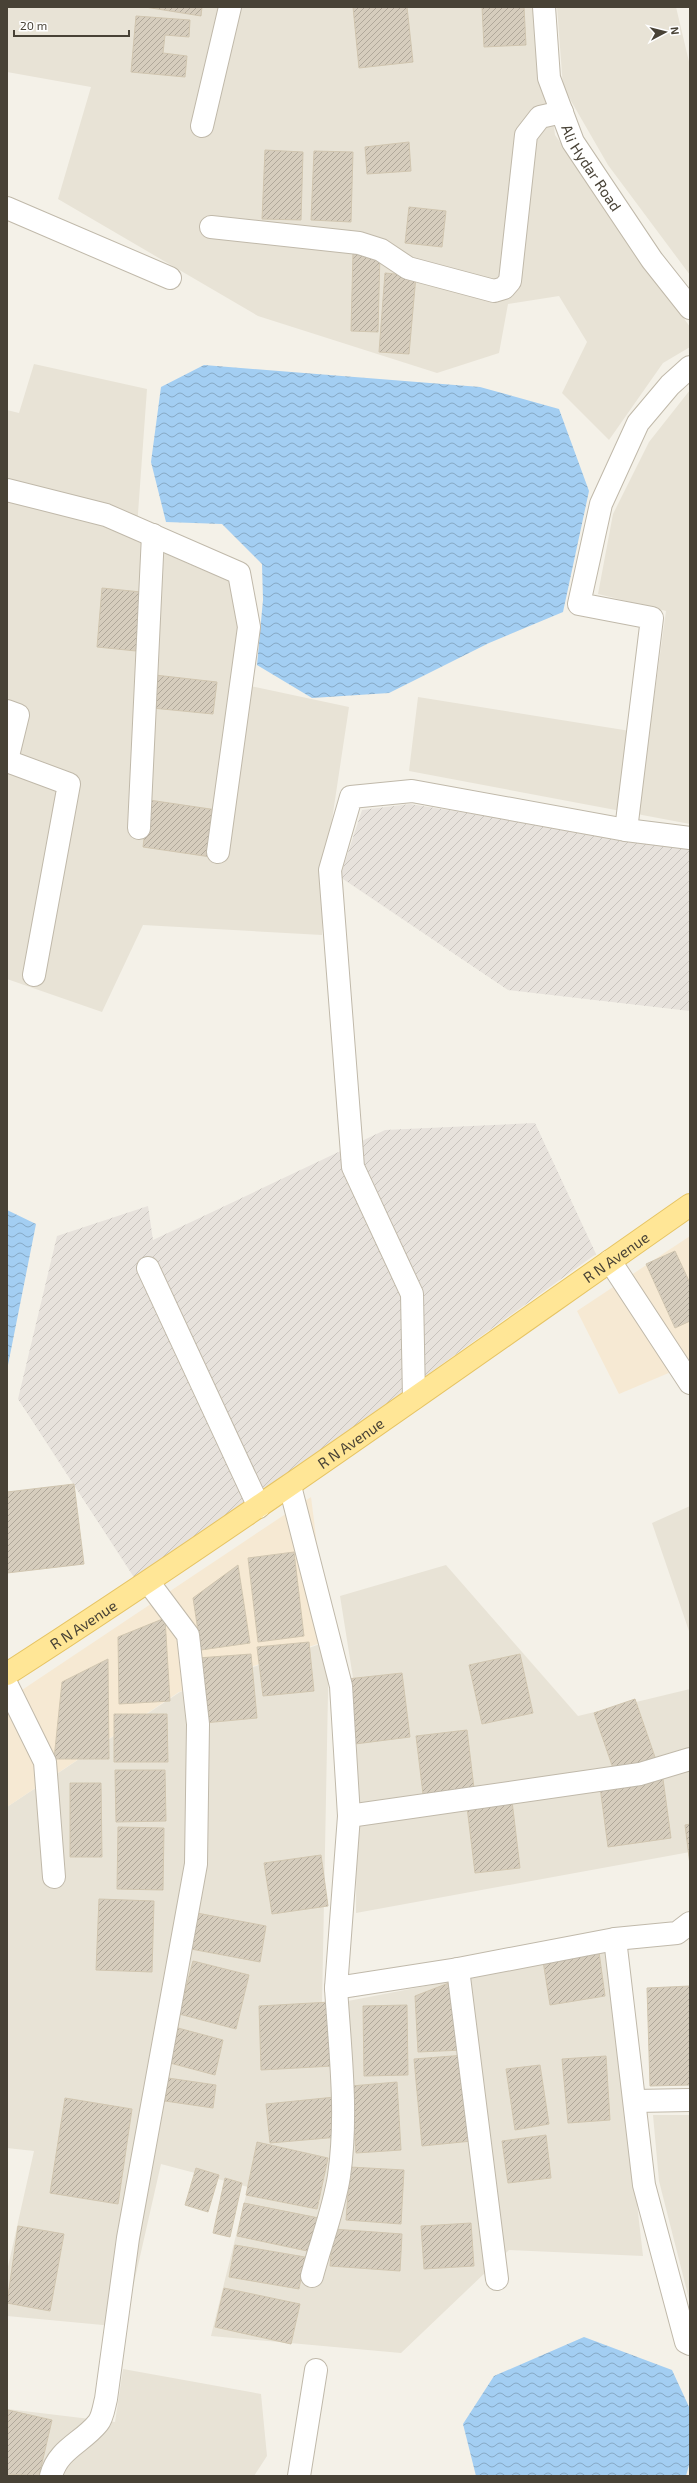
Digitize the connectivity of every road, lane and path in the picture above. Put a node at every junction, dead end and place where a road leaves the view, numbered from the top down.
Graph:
1 (230, 7) edge
2 (544, 7) edge
3 (562, 112) junction
4 (202, 126) dead end
5 (7, 208) edge
6 (212, 227) dead end
7 (170, 278) dead end
8 (690, 308) edge
9 (690, 367) edge
10 (7, 490) edge
11 (153, 535) junction
12 (7, 711) edge
13 (7, 761) edge
14 (140, 828) dead end
15 (626, 830) junction
16 (690, 838) edge
17 (218, 852) dead end
18 (34, 975) dead end
19 (690, 1204) edge
20 (610, 1260) junction
21 (148, 1268) dead end
22 (690, 1383) edge
23 (414, 1398) junction
24 (290, 1486) junction
25 (259, 1507) junction
26 (149, 1583) junction
27 (7, 1674) edge
28 (7, 1685) edge
29 (690, 1759) edge
30 (349, 1816) junction
31 (54, 1877) dead end
32 (690, 1923) edge
33 (615, 1939) junction
34 (458, 1969) junction
35 (336, 1988) junction
36 (690, 2100) edge
37 (635, 2101) junction
38 (312, 2276) dead end
39 (498, 2279) dead end
40 (690, 2344) edge
41 (316, 2370) dead end
42 (51, 2476) edge
43 (299, 2476) edge

1 - 4 street
2 - 3 street, Ali Hydar Road
3 - 6 street
3 - 8 street, Ali Hydar Road
5 - 7 street
9 - 15 street
10 - 11 street
11 - 14 street
11 - 17 street
12 - 13 street
13 - 18 street
15 - 16 street
15 - 23 street
19 - 20 main road, R N Avenue
20 - 22 street
20 - 23 main road, R N Avenue
21 - 25 street
23 - 24 main road, R N Avenue
24 - 25 main road, R N Avenue
24 - 30 street
25 - 26 main road, R N Avenue
26 - 27 main road, R N Avenue
26 - 42 street
28 - 31 street
29 - 30 street
30 - 35 street
32 - 33 street
33 - 34 street
33 - 37 street
34 - 35 street
34 - 39 street
35 - 38 street
36 - 37 street
37 - 40 street
41 - 43 street

